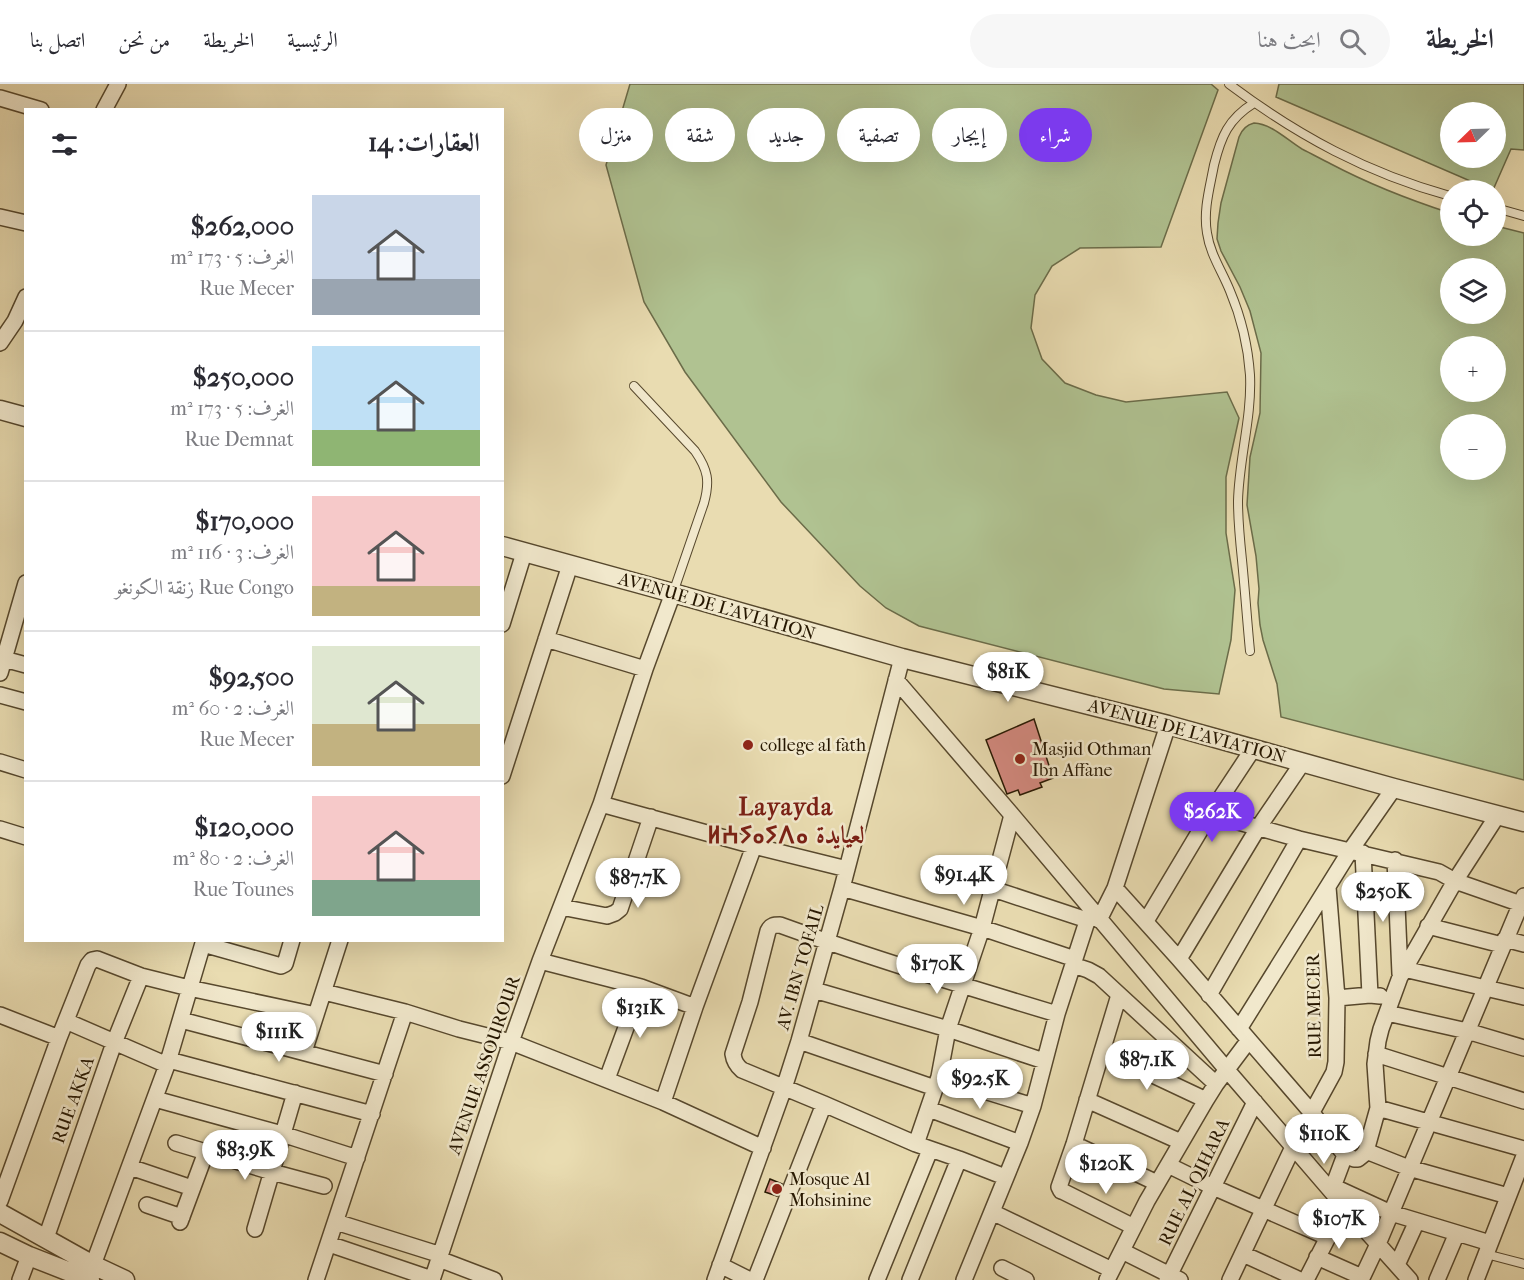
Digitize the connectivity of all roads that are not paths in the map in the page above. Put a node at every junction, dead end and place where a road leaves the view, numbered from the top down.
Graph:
1 (118, 84) edge
2 (1229, 84) edge
3 (0, 98) edge
4 (1254, 103) junction
5 (34, 108) edge
6 (105, 108) edge
7 (1440, 193) edge
8 (1506, 211) edge
9 (1524, 216) edge
10 (0, 217) edge
11 (24, 223) edge
12 (24, 301) edge
13 (0, 343) edge
14 (634, 386) dead end
15 (0, 410) edge
16 (24, 416) edge
17 (504, 547) edge
18 (524, 553) junction
19 (570, 565) junction
20 (24, 590) edge
21 (673, 593) junction
22 (504, 618) edge
23 (546, 639) junction
24 (1250, 651) dead end
25 (902, 658) junction
26 (2, 663) edge
27 (24, 665) edge
28 (645, 669) junction
29 (896, 680) junction
30 (0, 695) edge
31 (24, 701) edge
32 (1168, 726) junction
33 (1253, 749) junction
34 (0, 762) edge
35 (1303, 762) junction
36 (24, 769) edge
37 (504, 770) edge
38 (1394, 788) junction
39 (601, 804) junction
40 (1210, 814) junction
41 (1012, 815) junction
42 (1497, 816) junction
43 (651, 818) junction
44 (1524, 822) edge
45 (1258, 828) junction
46 (0, 829) edge
47 (24, 836) edge
48 (1299, 839) junction
49 (754, 846) junction
50 (1357, 852) junction
51 (1395, 860) junction
52 (847, 869) junction
53 (1455, 881) junction
54 (1328, 887) junction
55 (842, 888) junction
56 (1115, 888) junction
57 (993, 889) junction
58 (1522, 900) edge
59 (561, 907) junction
60 (1092, 916) junction
61 (1146, 921) junction
62 (1428, 926) junction
63 (982, 928) junction
64 (203, 942) edge
65 (291, 942) edge
66 (339, 942) edge
67 (827, 942) junction
68 (1504, 942) junction
69 (1524, 944) edge
70 (1179, 959) junction
71 (540, 961) junction
72 (1074, 962) junction
73 (1402, 973) junction
74 (141, 976) junction
75 (962, 986) junction
76 (641, 987) junction
77 (1485, 987) junction
78 (189, 988) junction
79 (814, 990) junction
80 (324, 992) junction
81 (1119, 995) junction
82 (1209, 995) junction
83 (1370, 995) junction
84 (1392, 997) junction
85 (1524, 997) edge
86 (1337, 998) junction
87 (695, 1007) junction
88 (405, 1012) junction
89 (1387, 1013) junction
90 (1057, 1014) junction
91 (0, 1015) edge
92 (316, 1015) junction
93 (181, 1020) junction
94 (66, 1022) junction
95 (948, 1029) junction
96 (1467, 1031) junction
97 (1244, 1035) junction
98 (59, 1038) junction
99 (800, 1041) junction
100 (512, 1042) junction
101 (114, 1043) junction
102 (1524, 1048) edge
103 (1102, 1051) junction
104 (304, 1052) junction
105 (1376, 1054) junction
106 (1044, 1061) junction
107 (168, 1062) junction
108 (1227, 1070) junction
109 (385, 1074) junction
110 (1448, 1077) junction
111 (607, 1079) junction
112 (937, 1082) junction
113 (1216, 1084) junction
114 (784, 1088) junction
115 (295, 1093) junction
116 (155, 1099) junction
117 (1088, 1100) junction
118 (1206, 1100) junction
119 (1524, 1101) edge
120 (663, 1102) junction
121 (1255, 1102) junction
122 (824, 1104) junction
123 (1033, 1106) junction
124 (1378, 1108) junction
125 (929, 1109) junction
126 (1312, 1113) junction
127 (372, 1114) junction
128 (1428, 1122) junction
129 (282, 1134) junction
130 (1181, 1142) junction
131 (176, 1143) dead end
132 (1020, 1143) junction
133 (1074, 1144) junction
134 (1293, 1146) junction
135 (923, 1147) junction
136 (763, 1148) junction
137 (1524, 1149) edge
138 (1366, 1151) junction
139 (206, 1152) junction
140 (1345, 1155) junction
141 (1524, 1155) edge
142 (357, 1158) junction
143 (959, 1159) junction
144 (1168, 1165) junction
145 (130, 1167) junction
146 (1409, 1168) junction
147 (272, 1172) junction
148 (1005, 1178) junction
149 (1157, 1183) junction
150 (1329, 1184) junction
151 (324, 1186) dead end
152 (1213, 1187) junction
153 (192, 1188) junction
154 (1508, 1196) junction
155 (0, 1201) edge
156 (147, 1205) dead end
157 (1344, 1206) junction
158 (1264, 1209) junction
159 (992, 1212) junction
160 (0, 1213) edge
161 (1390, 1213) junction
162 (1417, 1221) junction
163 (336, 1222) junction
164 (1134, 1227) junction
165 (255, 1229) dead end
166 (1457, 1233) junction
167 (1327, 1237) junction
168 (46, 1238) junction
169 (0, 1242) edge
170 (329, 1244) junction
171 (1378, 1244) junction
172 (1488, 1248) junction
173 (1122, 1251) junction
174 (1243, 1254) junction
175 (29, 1256) junction
176 (440, 1257) junction
177 (1317, 1257) junction
178 (1524, 1264) edge
179 (1397, 1265) junction
180 (1002, 1268) dead end
181 (92, 1272) edge
182 (718, 1273) edge
183 (1109, 1275) edge
184 (1172, 1278) edge
185 (1362, 1279) edge
186 (20, 1280) edge
187 (125, 1280) edge
188 (316, 1280) edge
189 (432, 1280) edge
190 (494, 1280) edge
191 (750, 1280) edge
192 (754, 1280) edge
193 (877, 1280) edge
194 (910, 1280) edge
195 (964, 1280) edge
196 (1026, 1280) edge
197 (1230, 1280) edge
198 (1300, 1280) edge
199 (1306, 1280) edge
200 (1410, 1280) edge
201 (1437, 1280) edge
202 (1476, 1280) edge

1 - 6 street
2 - 4 lane
3 - 5 street
4 - 7 lane
4 - 24 lane
8 - 9 lane
10 - 11 street
12 - 13 street
14 - 21 lane
15 - 16 street
17 - 18 street, AVENUE DE L'AVIATION
18 - 19 street, AVENUE DE L'AVIATION
18 - 22 street
19 - 21 street, AVENUE DE L'AVIATION
19 - 23 street
20 - 26 street
21 - 25 street, AVENUE DE L'AVIATION
21 - 28 street, AVENUE ASSOUROUR
23 - 28 street
23 - 37 street
25 - 29 street, AV. IBN TOFAIL
25 - 32 street, AVENUE DE L'AVIATION
26 - 27 street
28 - 39 street, AVENUE ASSOUROUR
29 - 41 street
29 - 52 street, AV. IBN TOFAIL
30 - 31 street
32 - 33 street, AVENUE DE L'AVIATION
32 - 56 street
33 - 35 street, AVENUE DE L'AVIATION
33 - 40 street
34 - 36 street
35 - 38 street, AVENUE DE L'AVIATION
35 - 45 street
38 - 42 street, AVENUE DE L'AVIATION
38 - 50 street
39 - 43 street
39 - 59 street, AVENUE ASSOUROUR
40 - 45 street
40 - 61 street
41 - 57 street
41 - 60 street
42 - 44 street, AVENUE DE L'AVIATION
42 - 53 street
43 - 49 street
43 - 59 street
45 - 48 street
45 - 70 street
46 - 47 street
48 - 50 street
48 - 82 street
49 - 52 street
49 - 87 street
50 - 51 street
50 - 54 street
50 - 83 street
51 - 53 street
51 - 73 street
52 - 55 street, AV. IBN TOFAIL
53 - 58 street
53 - 62 street
54 - 86 street, RUE MECER
54 - 97 street
55 - 63 street
55 - 67 street, AV. IBN TOFAIL
56 - 60 street
56 - 61 street
57 - 60 street
57 - 63 street
58 - 68 street
59 - 71 street, AVENUE ASSOUROUR
60 - 72 street
60 - 108 street
61 - 70 street
62 - 68 street
62 - 73 street
63 - 72 street
63 - 75 street
64 - 65 street
64 - 78 street
66 - 80 street
67 - 75 street
67 - 79 street, AV. IBN TOFAIL
67 - 114 street
68 - 69 street
68 - 77 street
70 - 82 street
71 - 76 street
71 - 100 street, AVENUE ASSOUROUR
72 - 81 street
72 - 90 street
73 - 77 street
73 - 84 street
74 - 78 street
74 - 94 street
74 - 101 street, RUE AKKA
75 - 90 street
75 - 95 street
76 - 87 street
76 - 111 street
77 - 85 street
77 - 96 street
78 - 92 street
78 - 93 street
79 - 95 street
79 - 99 street, AV. IBN TOFAIL
80 - 88 street
80 - 92 street
81 - 103 street
81 - 113 street
82 - 97 street
83 - 84 street
83 - 86 street
84 - 89 street
86 - 126 street, RUE MECER
87 - 120 street
88 - 100 street
88 - 109 street
89 - 96 street
89 - 105 street
90 - 106 street
91 - 98 street
92 - 104 street
93 - 104 street
93 - 107 street
94 - 98 street
94 - 101 street
95 - 106 street
95 - 112 street
96 - 102 street
96 - 110 street
97 - 108 street
97 - 126 street
98 - 155 street
99 - 112 street
99 - 114 street, AV. IBN TOFAIL
100 - 111 street
100 - 176 street, AVENUE ASSOUROUR
101 - 107 street
101 - 168 street, RUE AKKA
103 - 117 street
103 - 118 street
104 - 109 street
105 - 110 street
105 - 124 street
106 - 123 street
107 - 115 street
107 - 116 street
108 - 113 street
108 - 121 street
109 - 127 street
110 - 119 street
110 - 128 street
111 - 120 street
112 - 123 street
112 - 125 street
113 - 118 street
114 - 122 street
114 - 136 street, AV. IBN TOFAIL
115 - 127 street
115 - 129 street
116 - 129 street
116 - 145 street
117 - 130 street
117 - 133 street
118 - 130 street
120 - 136 street
121 - 134 street
121 - 152 street, RUE AL QIHARA
122 - 135 street
122 - 192 street
123 - 132 street
124 - 128 street
124 - 138 street
125 - 132 street
125 - 135 street
126 - 134 street, RUE MECER
126 - 140 street
127 - 142 street
128 - 137 street
128 - 146 street
129 - 142 street
129 - 147 street
130 - 144 street
131 - 139 street
132 - 148 street
133 - 149 street
133 - 164 street
134 - 150 street
134 - 158 street, RUE MECER
135 - 143 street
135 - 193 street
136 - 182 street, AV. IBN TOFAIL
138 - 140 street
138 - 146 street
139 - 147 street
139 - 153 street
140 - 150 street
141 - 154 street
142 - 163 street
143 - 148 street
143 - 194 street
144 - 149 street
144 - 152 street
145 - 153 street
145 - 181 street
146 - 154 street
146 - 161 street
147 - 151 street
147 - 165 street
148 - 159 street
149 - 164 street
150 - 157 street
150 - 161 street
152 - 158 street
152 - 184 street, RUE AL QIHARA
153 - 156 street
154 - 172 street
157 - 167 street
157 - 171 street
158 - 167 street
158 - 174 street, RUE MECER
159 - 183 street
159 - 195 street
160 - 168 street
161 - 162 street
161 - 171 street
162 - 166 street
162 - 179 street
163 - 170 street
163 - 176 street
164 - 173 street
166 - 172 street
166 - 201 street
167 - 177 street
168 - 181 street
169 - 175 street
170 - 188 street
170 - 189 street
171 - 179 street
171 - 185 street
172 - 178 lane
172 - 202 street
173 - 183 street
173 - 184 street
174 - 197 street, RUE MECER
174 - 198 street
175 - 181 street
175 - 186 street
176 - 189 street, AVENUE ASSOUROUR
176 - 190 street
177 - 185 street
177 - 199 street
179 - 200 street
180 - 196 street
181 - 187 street
182 - 191 street

